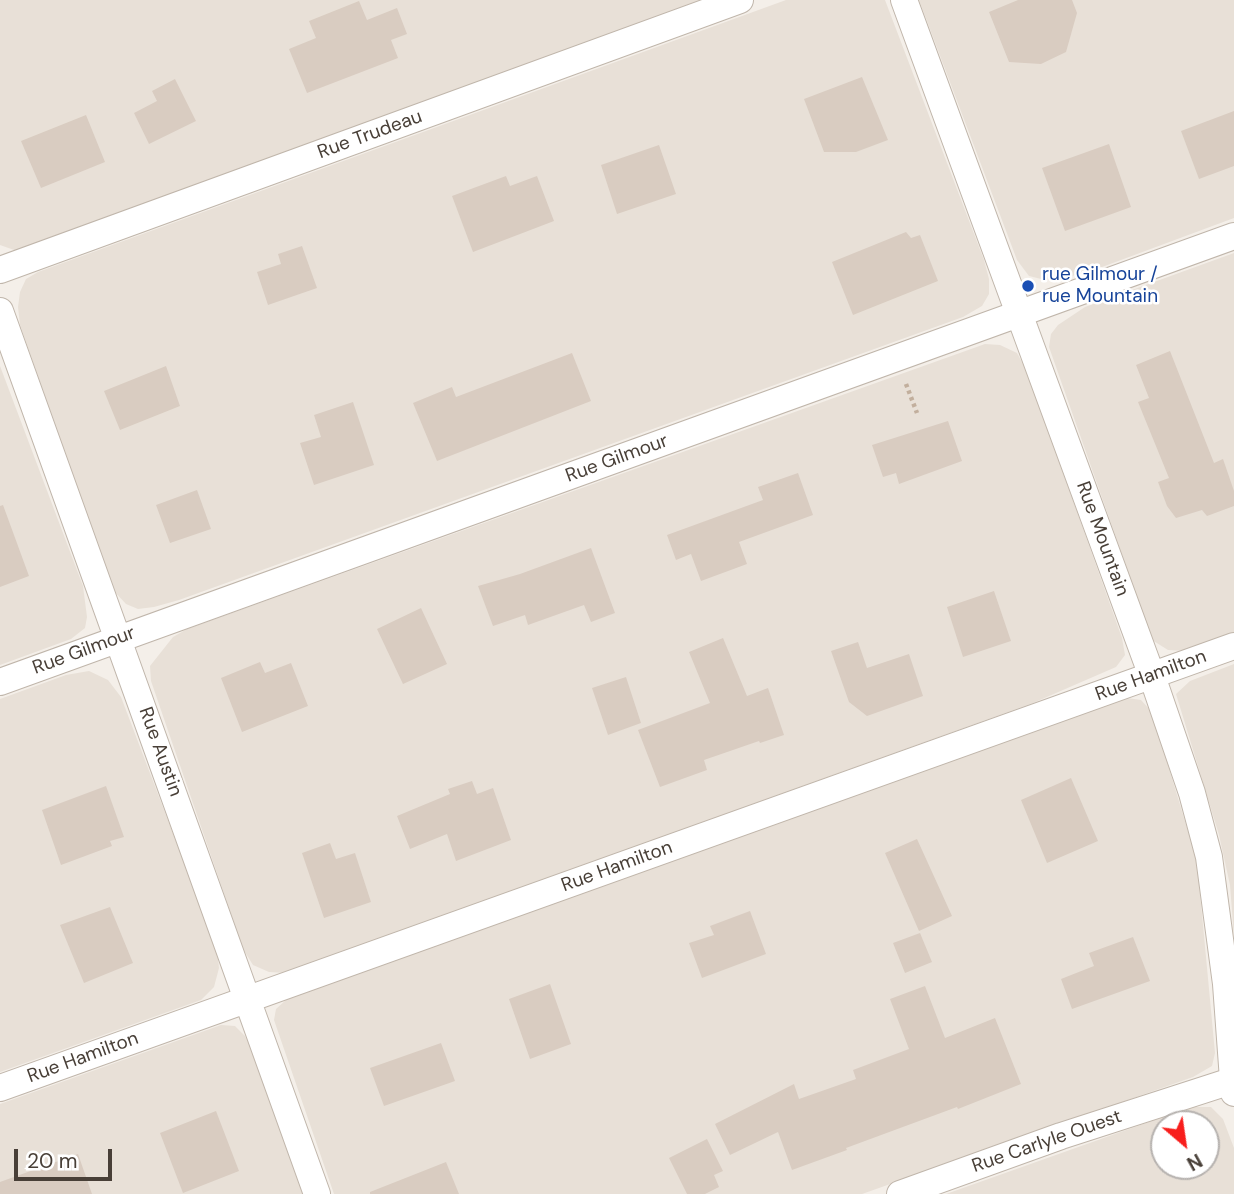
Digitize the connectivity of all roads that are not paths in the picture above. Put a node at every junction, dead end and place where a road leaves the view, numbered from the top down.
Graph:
1 (740, 0) edge
2 (904, 0) edge
3 (1234, 236) edge
4 (0, 270) edge
5 (0, 311) edge
6 (1020, 315) junction
7 (119, 638) junction
8 (1234, 646) edge
9 (1152, 676) junction
10 (0, 682) edge
11 (248, 999) junction
12 (1234, 1085) edge
13 (0, 1088) edge
14 (317, 1194) edge
15 (900, 1194) edge

1 - 4 street, Rue Trudeau
2 - 6 street, Rue Mountain
3 - 6 street, Rue Gilmour
5 - 7 street, Rue Austin
6 - 7 street, Rue Gilmour
6 - 9 street, Rue Mountain
7 - 10 street, Rue Gilmour
7 - 11 street, Rue Austin
8 - 9 street, Rue Hamilton
9 - 11 street, Rue Hamilton
9 - 12 street, Rue Mountain
11 - 13 street, Rue Hamilton
11 - 14 street, Rue Austin
12 - 15 street, Rue Carlyle Ouest

